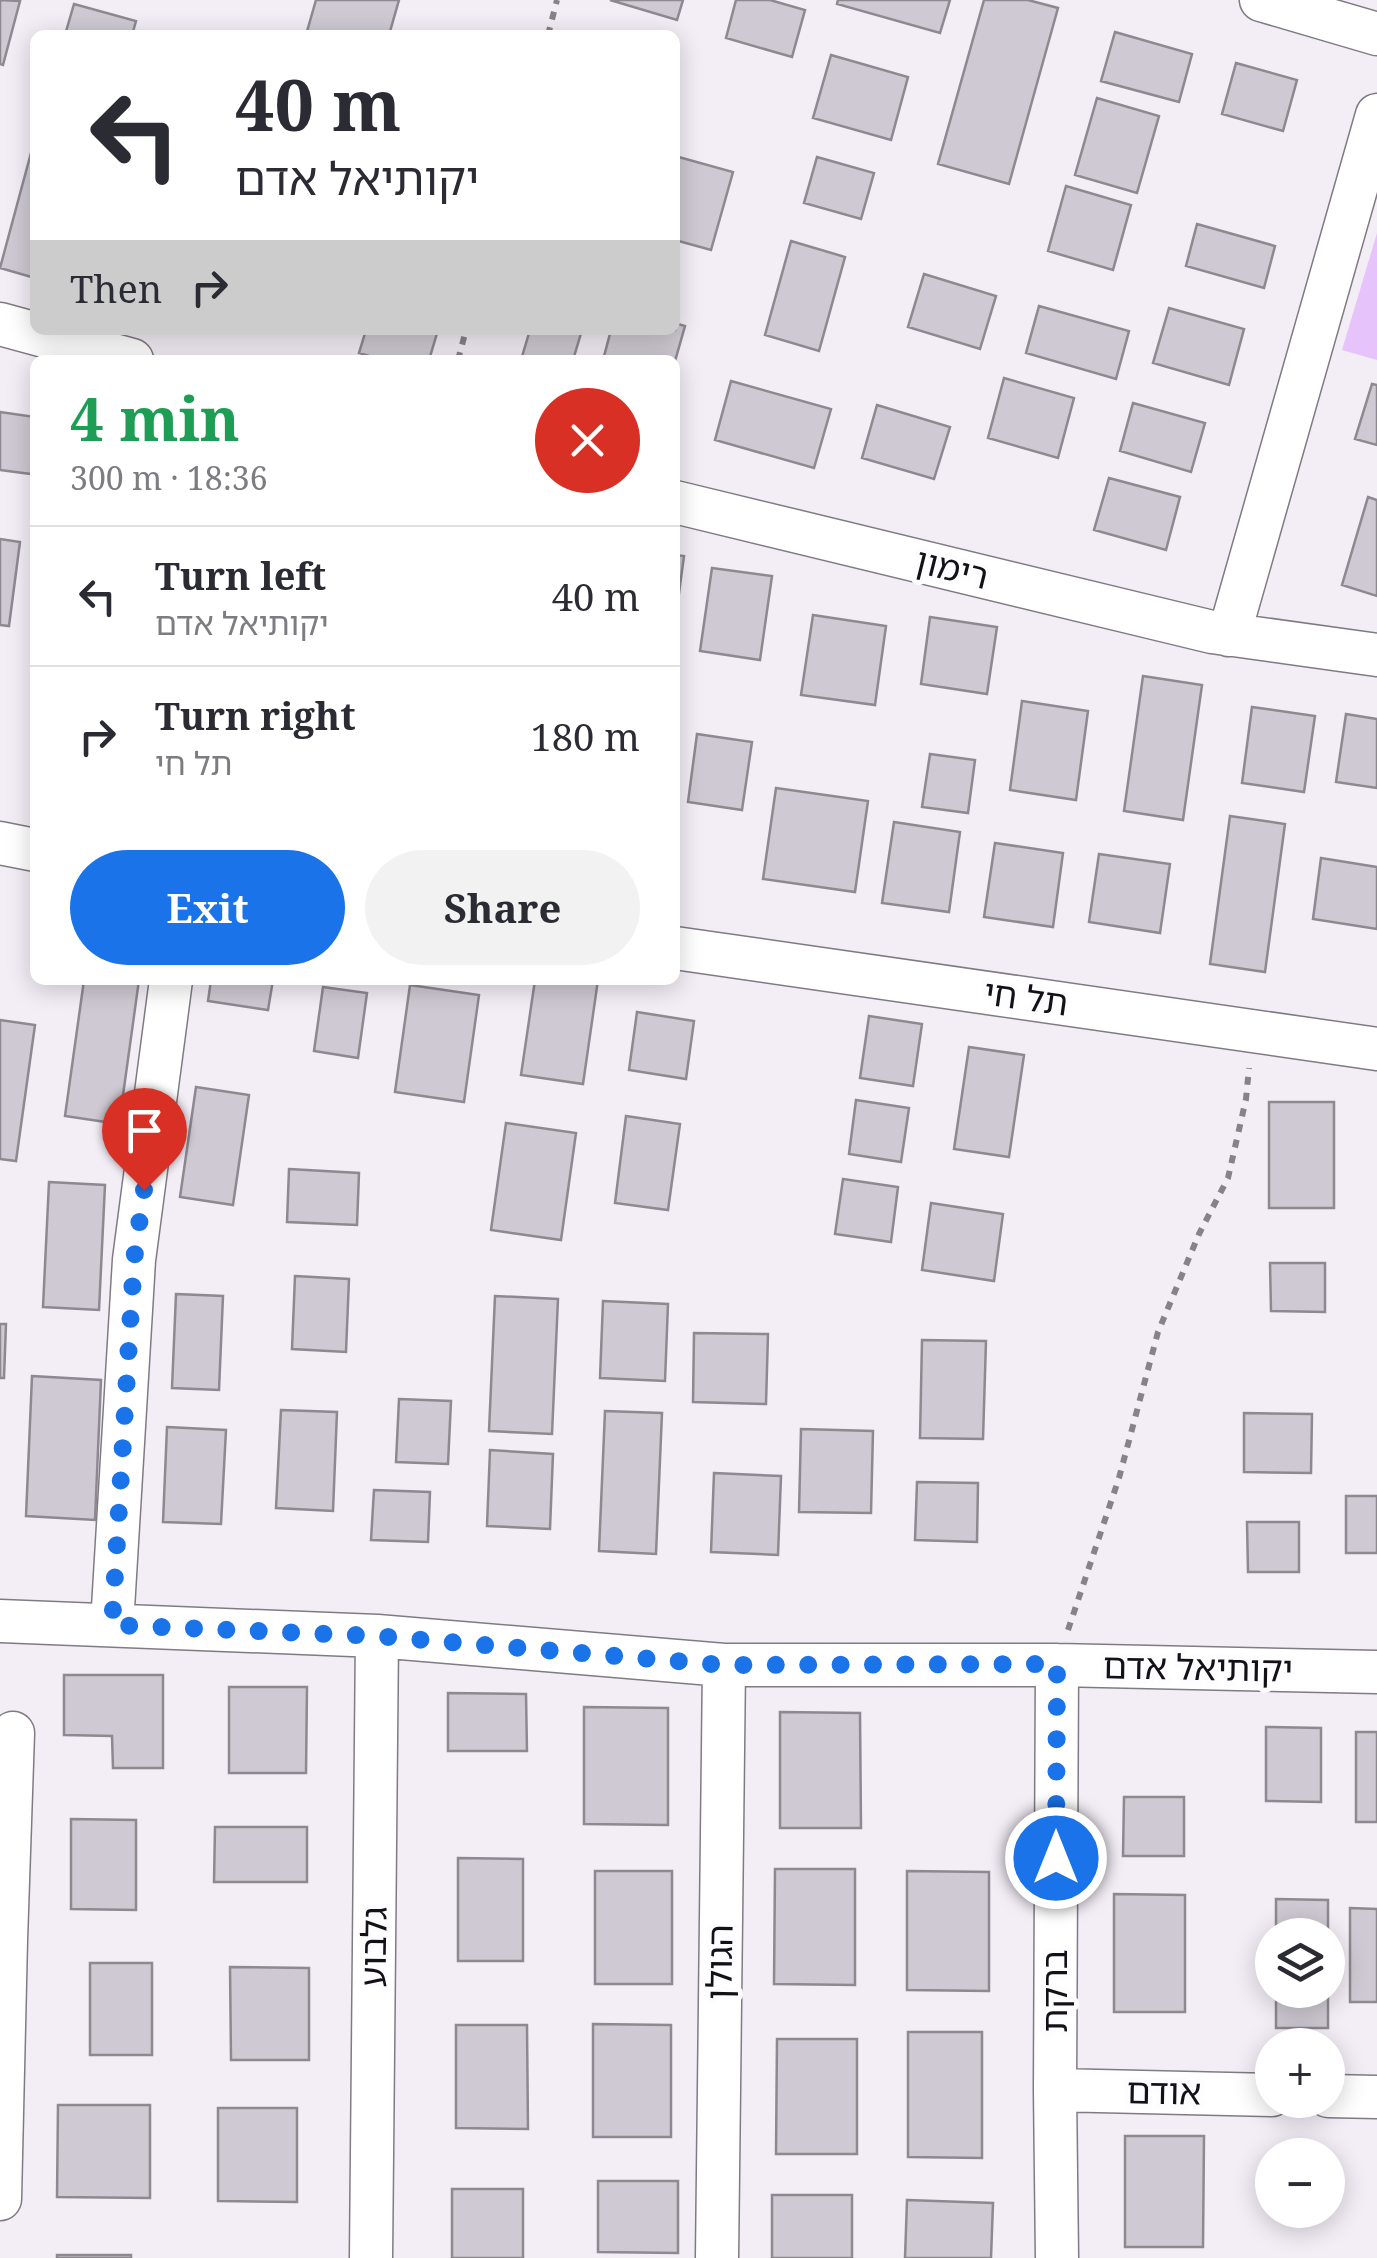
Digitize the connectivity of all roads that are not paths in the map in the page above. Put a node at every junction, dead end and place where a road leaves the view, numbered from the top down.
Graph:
1 (1261, 0) edge
2 (1377, 34) edge
3 (1377, 115) edge
4 (0, 324) edge
5 (30, 332) edge
6 (40, 335) edge
7 (114, 355) edge
8 (680, 503) edge
9 (1229, 634) junction
10 (1377, 654) edge
11 (0, 843) edge
12 (30, 849) edge
13 (680, 949) edge
14 (170, 985) edge
15 (1377, 1049) edge
16 (0, 1621) edge
17 (112, 1625) junction
18 (377, 1636) junction
19 (1057, 1664) junction
20 (724, 1665) junction
21 (1377, 1672) edge
22 (13, 1734) dead end
23 (3, 1940) edge
24 (1055, 2090) junction
25 (1255, 2094) edge
26 (1345, 2096) edge
27 (1377, 2096) edge
28 (0, 2199) edge
29 (371, 2258) edge
30 (717, 2258) edge
31 (1057, 2258) edge

1 - 2 street
3 - 9 street
4 - 5 street
6 - 7 street
8 - 9 street, רימון
9 - 10 street, רימון
11 - 12 street
13 - 15 street, תל חי
14 - 17 street
16 - 17 street, יקותיאל אדם
17 - 18 street, יקותיאל אדם
18 - 20 street, יקותיאל אדם
18 - 29 street, גלבוע
19 - 20 street, יקותיאל אדם
19 - 21 street, יקותיאל אדם
19 - 24 street, ברקת
20 - 30 street, הגולן
22 - 23 street
23 - 28 street
24 - 25 street, אודם
24 - 31 street, ברקת
26 - 27 street

